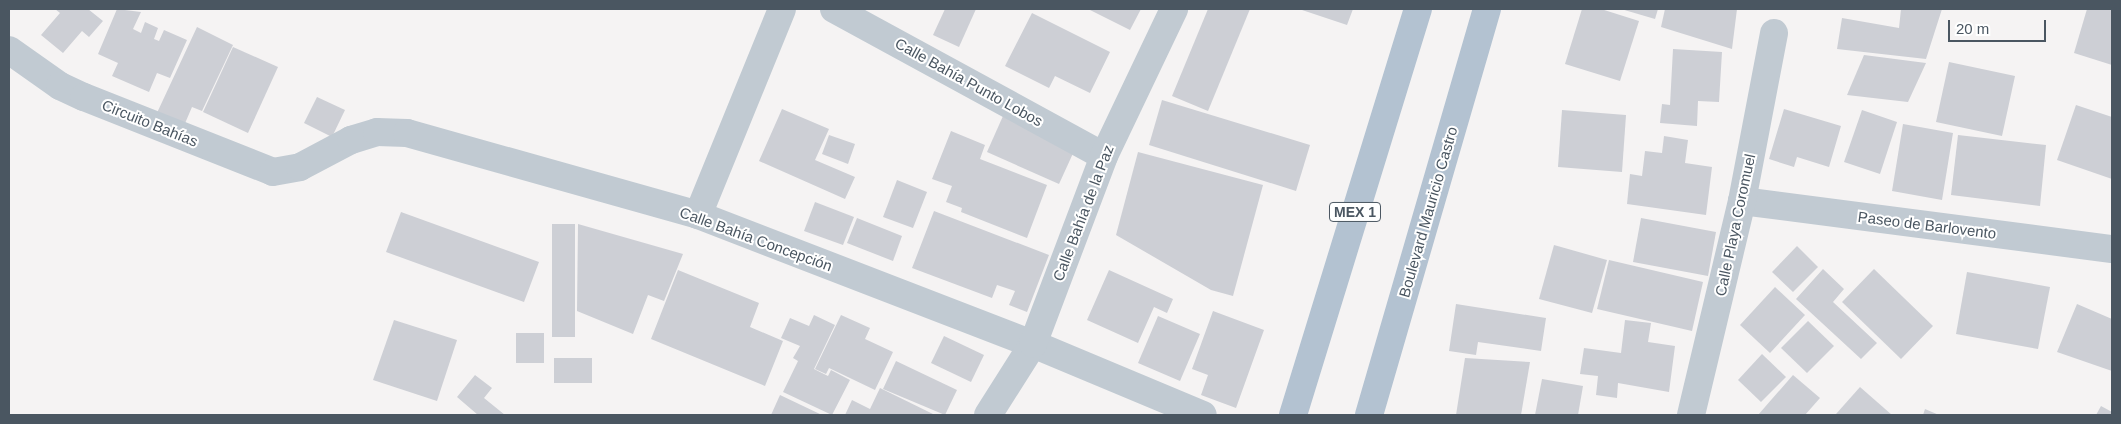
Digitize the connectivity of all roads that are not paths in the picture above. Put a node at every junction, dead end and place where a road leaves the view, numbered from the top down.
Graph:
1 (782, 9) edge
2 (834, 9) edge
3 (1174, 9) edge
4 (1418, 9) edge
5 (1486, 9) edge
6 (1774, 33) dead end
7 (9, 50) edge
8 (1104, 156) junction
9 (300, 166) joint
10 (1742, 201) junction
11 (698, 215) junction
12 (2112, 249) edge
13 (1033, 344) junction
14 (988, 415) edge
15 (1203, 415) edge
16 (1293, 415) edge
17 (1369, 415) edge
18 (1691, 415) edge

1 - 11 street
2 - 8 street, Calle Bahía Punto Lobos
3 - 8 street, Calle Bahía de la Paz
4 - 16 main road, MEX 1
5 - 17 main road, Boulevard Mauricio Castro
6 - 10 street, Calle Playa Coromuel
7 - 9 street, Circuito Bahías
8 - 13 street, Calle Bahía de la Paz
9 - 11 street, Calle Bahía Concepción
10 - 12 street, Paseo de Barlovento
10 - 18 street, Calle Playa Coromuel
11 - 13 street, Calle Bahía Concepción
13 - 14 street, Calle Bahía de la Paz
13 - 15 street, Calle Bahía Concepción

